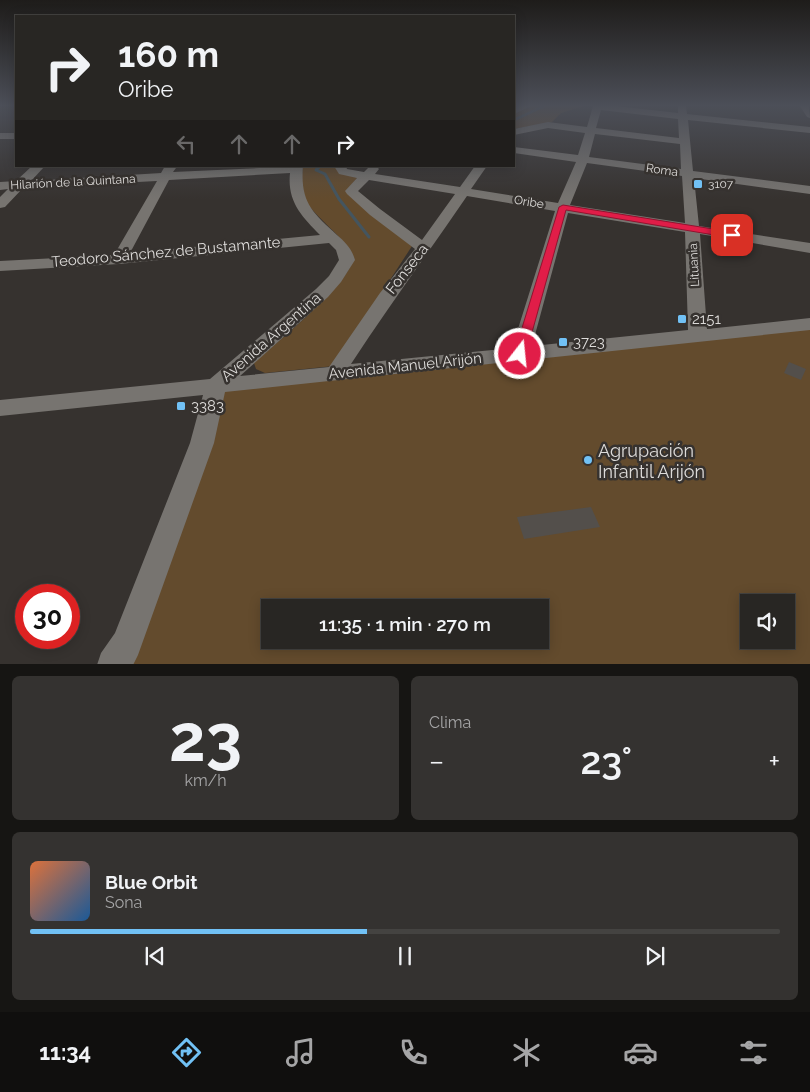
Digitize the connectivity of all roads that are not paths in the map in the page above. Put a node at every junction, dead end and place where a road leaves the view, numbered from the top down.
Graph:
1 (589, 137) edge
2 (642, 137) edge
3 (685, 137) edge
4 (685, 142) junction
5 (515, 150) edge
6 (583, 160) junction
7 (39, 167) edge
8 (340, 167) edge
9 (480, 167) edge
10 (296, 168) edge
11 (168, 171) edge
12 (372, 171) edge
13 (688, 174) junction
14 (20, 185) junction
15 (0, 186) edge
16 (810, 190) edge
17 (351, 191) joint
18 (463, 192) junction
19 (0, 204) edge
20 (563, 207) junction
21 (692, 229) junction
22 (332, 238) junction
23 (424, 248) junction
24 (810, 248) edge
25 (119, 259) junction
26 (2, 268) edge
27 (810, 324) edge
28 (698, 335) junction
29 (520, 354) junction
30 (335, 373) junction
31 (216, 385) junction
32 (0, 408) edge
33 (113, 664) edge

1 - 6 street
2 - 4 street
3 - 4 street, Lituania
4 - 13 street, Lituania
5 - 6 street, Roma
6 - 13 street, Roma
6 - 20 street
7 - 14 street
8 - 12 street
9 - 18 street, Fonseca
10 - 11 street, Hilarión de la Quintana
10 - 22 street, Avenida Argentina
11 - 14 street, Hilarión de la Quintana
11 - 25 street
12 - 17 street
12 - 18 street, Oribe
13 - 16 street, Roma
13 - 21 street, Lituania
14 - 15 street, Hilarión de la Quintana
14 - 19 street
17 - 23 street
18 - 20 street, Oribe
18 - 23 street, Fonseca
20 - 21 street, Oribe
20 - 29 street
21 - 24 street, Oribe
21 - 28 street, Lituania
22 - 25 street, Teodoro Sánchez de Bustamante
22 - 31 street, Avenida Argentina
23 - 30 street, Fonseca
25 - 26 street, Teodoro Sánchez de Bustamante
27 - 28 street, Avenida Manuel Arijón
28 - 29 street, Avenida Manuel Arijón
29 - 30 street, Avenida Manuel Arijón
30 - 31 street, Avenida Manuel Arijón
31 - 32 street, Avenida Manuel Arijón
31 - 33 street, Avenida Argentina

